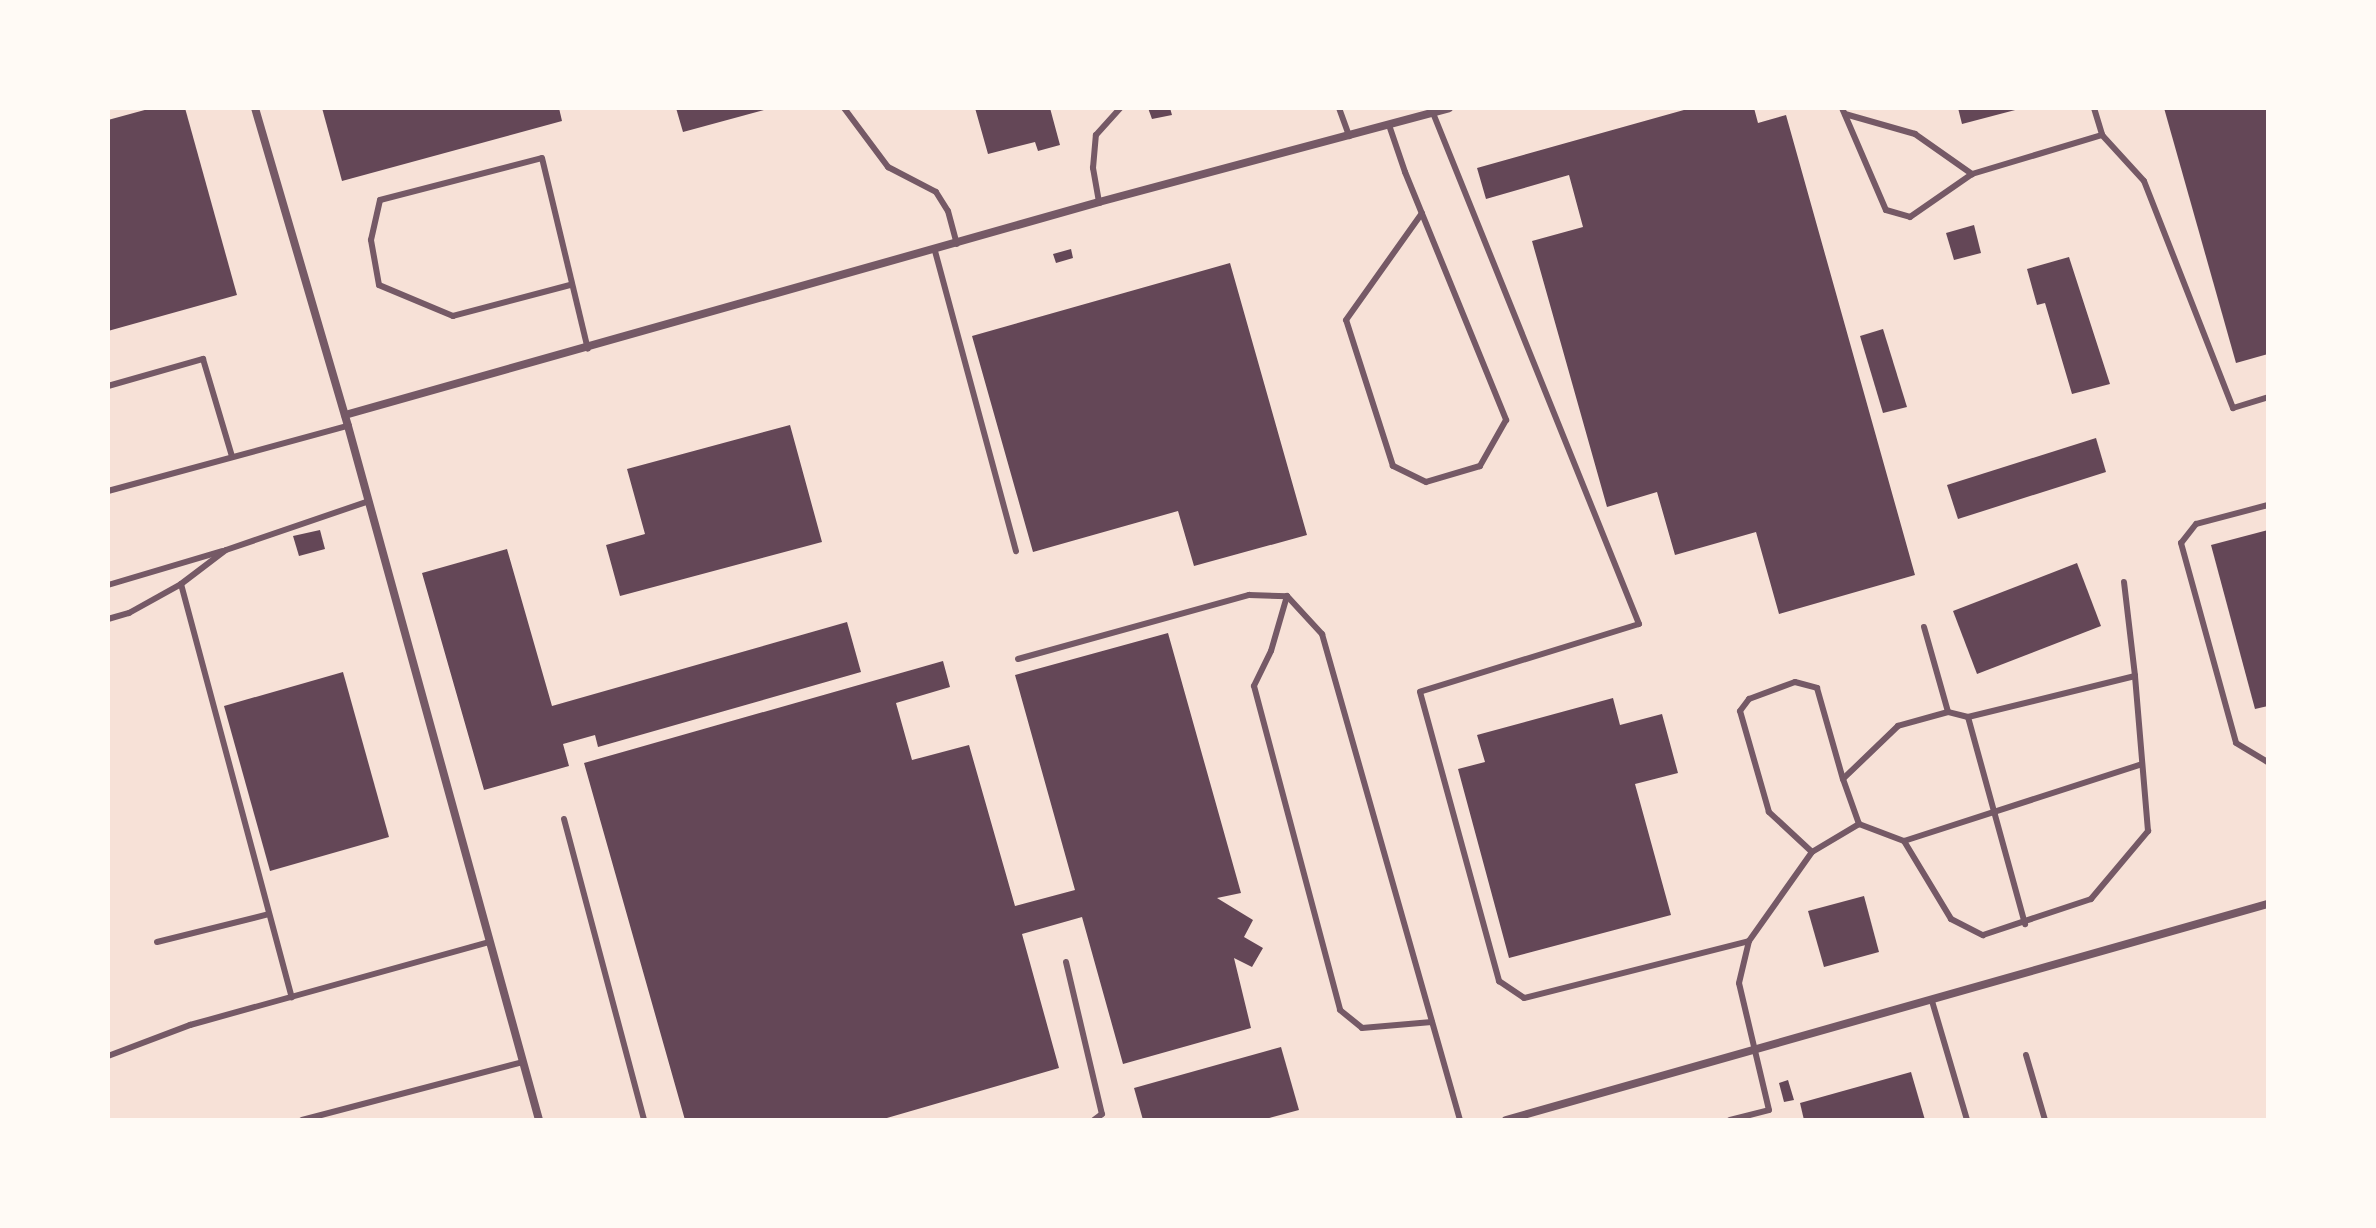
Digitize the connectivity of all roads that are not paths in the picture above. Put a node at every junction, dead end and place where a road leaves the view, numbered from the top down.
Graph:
1 (255, 108) edge
2 (844, 108) edge
3 (1120, 108) edge
4 (1339, 108) edge
5 (1449, 108) edge
6 (2094, 108) edge
7 (1843, 111) edge
8 (1433, 113) junction
9 (1389, 125) junction
10 (2102, 135) junction
11 (1349, 136) junction
12 (1972, 174) junction
13 (1099, 202) junction
14 (1422, 213) junction
15 (957, 244) junction
16 (935, 251) junction
17 (570, 285) junction
18 (588, 349) junction
19 (108, 386) edge
20 (2268, 397) edge
21 (345, 415) junction
22 (348, 426) junction
23 (232, 456) junction
24 (108, 491) edge
25 (369, 501) junction
26 (2268, 505) edge
27 (226, 550) junction
28 (1016, 551) dead end
29 (2124, 582) dead end
30 (181, 584) junction
31 (108, 585) edge
32 (1287, 596) junction
33 (108, 619) edge
34 (1924, 627) dead end
35 (1018, 659) dead end
36 (2135, 676) junction
37 (1948, 712) junction
38 (1968, 717) junction
39 (2268, 762) edge
40 (2142, 764) junction
41 (1843, 779) junction
42 (1994, 812) junction
43 (564, 819) dead end
44 (1859, 824) junction
45 (1904, 841) junction
46 (1812, 852) junction
47 (2268, 904) edge
48 (269, 914) junction
49 (2025, 924) junction
50 (1749, 941) junction
51 (157, 942) dead end
52 (490, 942) junction
53 (1066, 962) dead end
54 (292, 997) junction
55 (1932, 1001) junction
56 (1432, 1022) junction
57 (1755, 1050) junction
58 (2026, 1055) dead end
59 (108, 1056) edge
60 (523, 1062) junction
61 (1526, 1117) edge
62 (302, 1120) edge
63 (539, 1120) edge
64 (644, 1120) edge
65 (1094, 1120) edge
66 (1460, 1120) edge
67 (1506, 1120) edge
68 (1730, 1120) edge
69 (1967, 1120) edge
70 (2045, 1120) edge

1 - 21 street
2 - 15 lane
3 - 13 lane
4 - 11 lane
5 - 8 street
6 - 10 lane
7 - 12 lane
7 - 12 lane
8 - 9 street
8 - 50 lane
9 - 11 street
9 - 14 lane
10 - 12 lane
10 - 20 lane
11 - 13 street
13 - 15 street
14 - 14 lane
15 - 16 street
16 - 18 street
16 - 28 lane
17 - 17 lane
17 - 18 lane
18 - 21 street
19 - 23 lane
21 - 22 street
22 - 23 lane
22 - 25 street
23 - 24 lane
25 - 27 lane
25 - 52 street
26 - 39 lane
27 - 30 lane
27 - 31 lane
29 - 36 lane
30 - 33 lane
30 - 48 lane
32 - 35 lane
32 - 56 lane
32 - 56 lane
34 - 37 lane
36 - 38 lane
36 - 40 lane
37 - 38 lane
37 - 41 lane
38 - 42 lane
40 - 42 lane
40 - 49 lane
41 - 44 lane
41 - 46 lane
42 - 45 lane
42 - 49 lane
43 - 64 lane
44 - 45 lane
44 - 46 lane
45 - 49 lane
46 - 50 lane
47 - 55 street
48 - 51 lane
48 - 54 lane
50 - 57 lane
52 - 54 lane
52 - 60 street
53 - 65 lane
54 - 59 lane
55 - 57 street
55 - 69 lane
56 - 66 lane
57 - 61 street
57 - 68 lane
58 - 70 lane
60 - 62 lane
60 - 63 street
61 - 67 street

